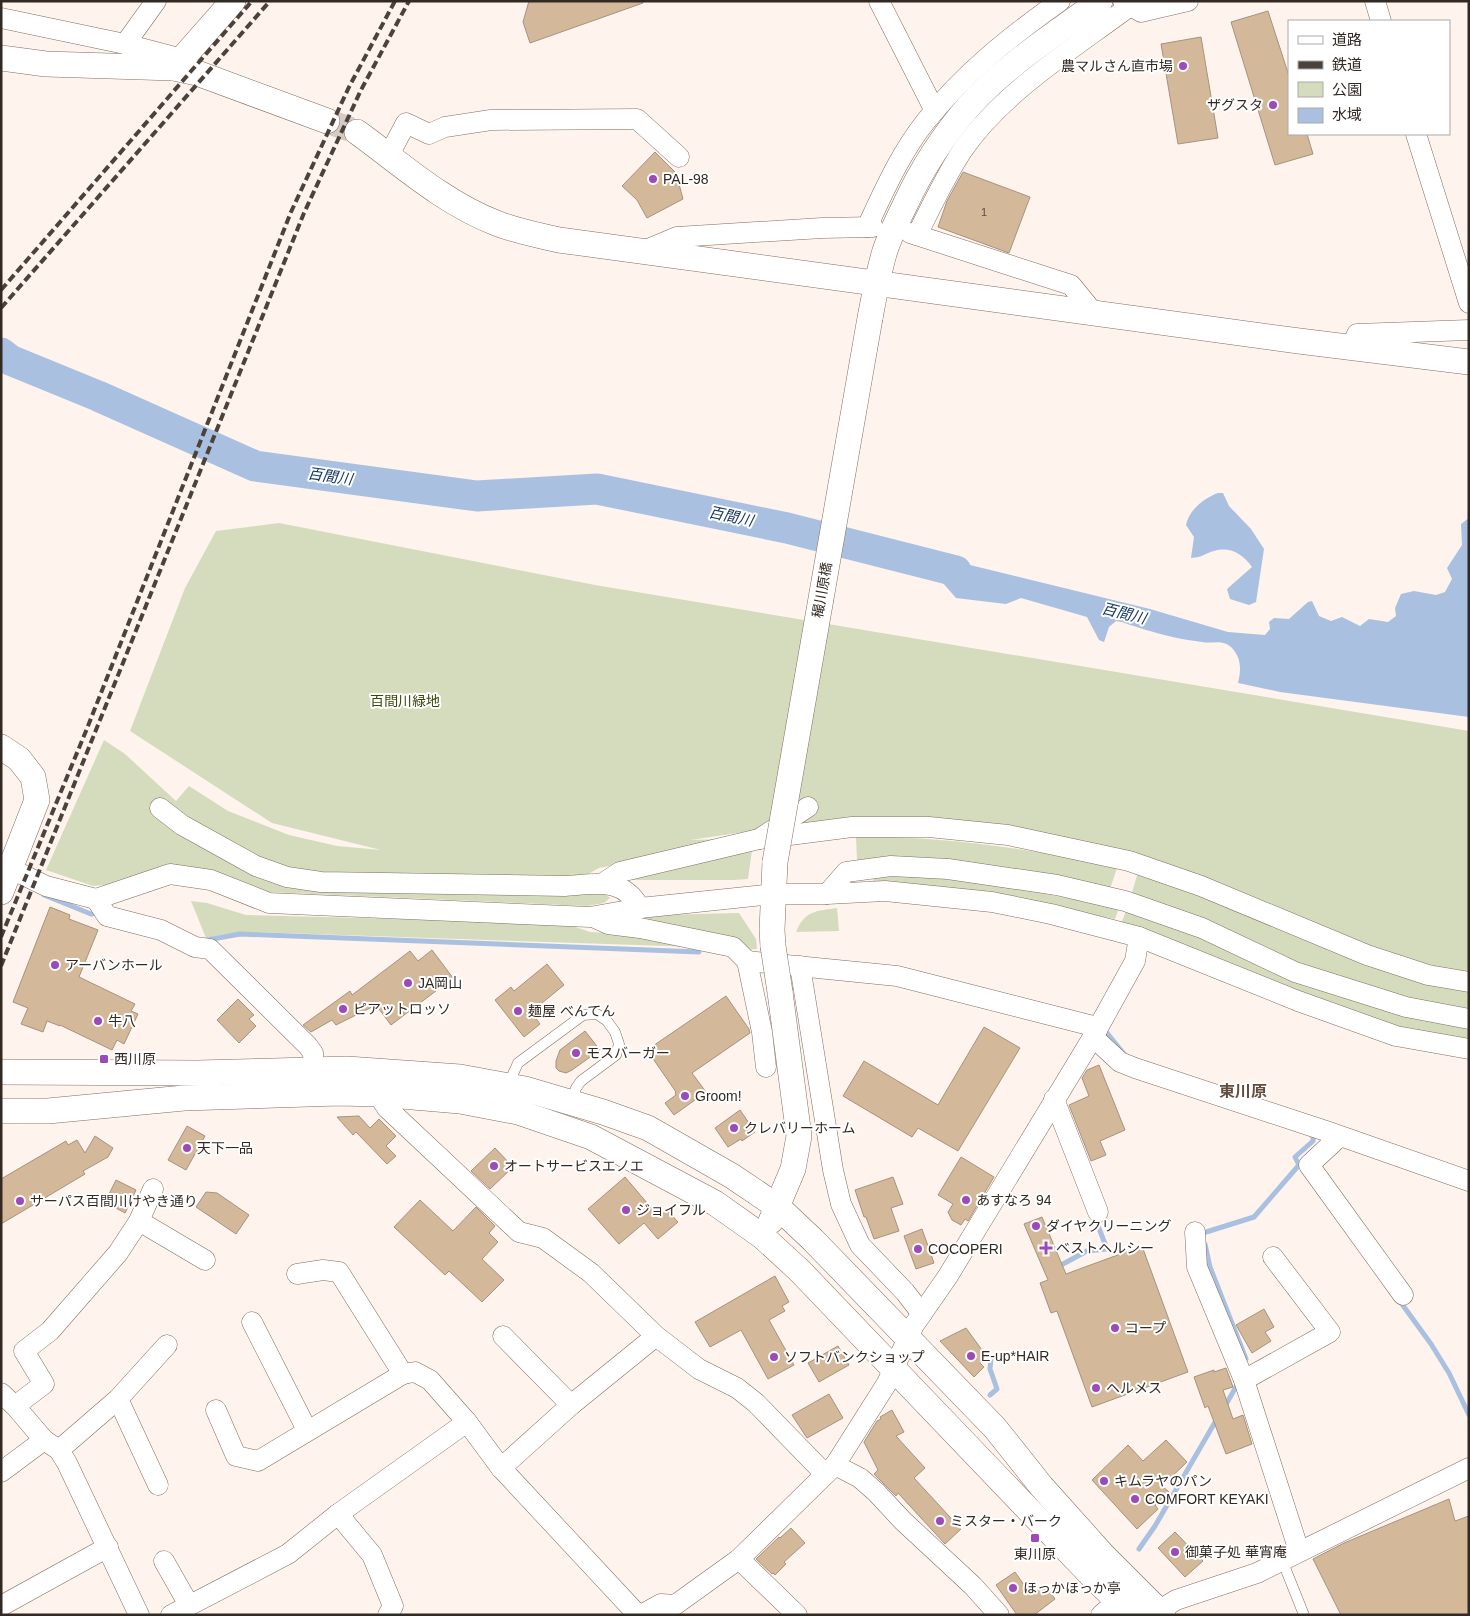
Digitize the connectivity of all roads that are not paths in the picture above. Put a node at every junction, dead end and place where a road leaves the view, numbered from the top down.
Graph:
1 (156, 1) edge
2 (233, 1) edge
3 (879, 1) edge
4 (1060, 1) edge
5 (1100, 1) edge
6 (1188, 1) edge
7 (1375, 1) edge
8 (1126, 4) edge
9 (1, 18) edge
10 (1381, 20) edge
11 (126, 44) junction
12 (1, 58) edge
13 (178, 63) junction
14 (935, 111) junction
15 (328, 122) tunnel mouth
16 (357, 132) tunnel mouth
17 (1416, 135) edge
18 (389, 155) junction
19 (679, 157) dead end
20 (641, 252) junction
21 (878, 283) junction
22 (1469, 303) edge
23 (1094, 312) junction
24 (1469, 330) edge
25 (1351, 348) junction
26 (1469, 362) edge
27 (1, 747) edge
28 (808, 807) dead end
29 (160, 808) dead end
30 (759, 839) junction
31 (5, 880) edge
32 (603, 884) junction
33 (773, 894) junction
34 (827, 894) junction
35 (102, 908) junction
36 (640, 908) junction
37 (590, 917) junction
38 (1139, 937) junction
39 (747, 961) junction
40 (800, 966) junction
41 (1469, 982) edge
42 (1469, 1019) edge
43 (1097, 1029) junction
44 (1469, 1049) edge
45 (766, 1067) dead end
46 (314, 1069) junction
47 (1, 1072) edge
48 (508, 1085) junction
49 (378, 1094) junction
50 (1054, 1098) junction
51 (571, 1102) junction
52 (1, 1111) edge
53 (1339, 1137) junction
54 (1469, 1181) edge
55 (153, 1189) dead end
56 (778, 1207) junction
57 (1098, 1212) dead end
58 (139, 1221) junction
59 (1195, 1232) dead end
60 (763, 1237) junction
61 (1273, 1257) dead end
62 (205, 1260) dead end
63 (296, 1274) dead end
64 (1403, 1295) dead end
65 (922, 1314) junction
66 (252, 1322) dead end
67 (503, 1336) dead end
68 (656, 1336) junction
69 (908, 1338) junction
70 (167, 1345) dead end
71 (893, 1368) junction
72 (403, 1374) junction
73 (1244, 1380) junction
74 (8, 1399) edge
75 (118, 1399) junction
76 (571, 1405) junction
77 (216, 1410) dead end
78 (467, 1422) junction
79 (307, 1430) junction
80 (51, 1445) junction
81 (501, 1468) junction
82 (1469, 1468) edge
83 (830, 1470) junction
84 (1, 1472) edge
85 (158, 1485) dead end
86 (338, 1514) junction
87 (108, 1547) junction
88 (1291, 1555) junction
89 (739, 1559) junction
90 (164, 1561) dead end
91 (1121, 1604) edge
92 (189, 1605) junction
93 (1, 1606) edge
94 (1158, 1613) edge
95 (139, 1615) edge
96 (171, 1615) edge
97 (388, 1615) edge
98 (639, 1615) edge
99 (797, 1615) edge
100 (998, 1615) edge
101 (1304, 1615) edge

1 - 11 street
2 - 13 street
3 - 14 street
4 - 14 street
5 - 21 street, 穝川原橋
6 - 8 street
7 - 10 street
8 - 23 street
9 - 11 street
11 - 13 street
12 - 13 street
13 - 15 street
14 - 20 street
16 - 18 street
17 - 22 street
18 - 19 street
18 - 20 street
20 - 21 street
21 - 23 street
21 - 33 street, 穝川原橋, bridge
23 - 25 street
24 - 25 street
25 - 26 street
27 - 31 street
28 - 30 street
29 - 32 street
30 - 32 street
30 - 41 street
31 - 35 street
32 - 36 street
33 - 34 street
33 - 36 street
33 - 56 street, 穝川原橋, bridge
34 - 38 street
34 - 42 street
35 - 37 street
35 - 46 street
36 - 37 street
37 - 39 street
38 - 43 street
38 - 44 street
39 - 40 street
39 - 45 street
40 - 43 street
40 - 65 street
43 - 50 street
43 - 53 street
46 - 47 street
46 - 48 street
48 - 51 street
48 - 51 lane
49 - 52 street
49 - 60 street
49 - 68 street
50 - 57 street
50 - 65 street
51 - 56 street
53 - 54 street
53 - 64 street
55 - 58 street
56 - 60 street, 穝川原橋
56 - 69 street
58 - 62 street
58 - 74 street
59 - 73 street
60 - 71 street
61 - 73 street
63 - 72 street
65 - 69 street
66 - 79 street
67 - 76 street
68 - 76 street
68 - 83 street
69 - 71 street
69 - 91 street
70 - 75 street
71 - 83 street
71 - 91 street
72 - 78 street
72 - 79 street
73 - 88 street
74 - 80 street
75 - 80 street
75 - 85 street
76 - 81 street
77 - 79 street
78 - 81 street
78 - 86 street
80 - 84 street
80 - 87 street
81 - 98 street
82 - 88 street
83 - 89 street
83 - 100 street
86 - 92 street
86 - 97 street
87 - 93 street
87 - 95 street
88 - 94 street
88 - 101 lane
89 - 98 street
89 - 99 street
90 - 92 street
91 - 94 street
92 - 96 street

